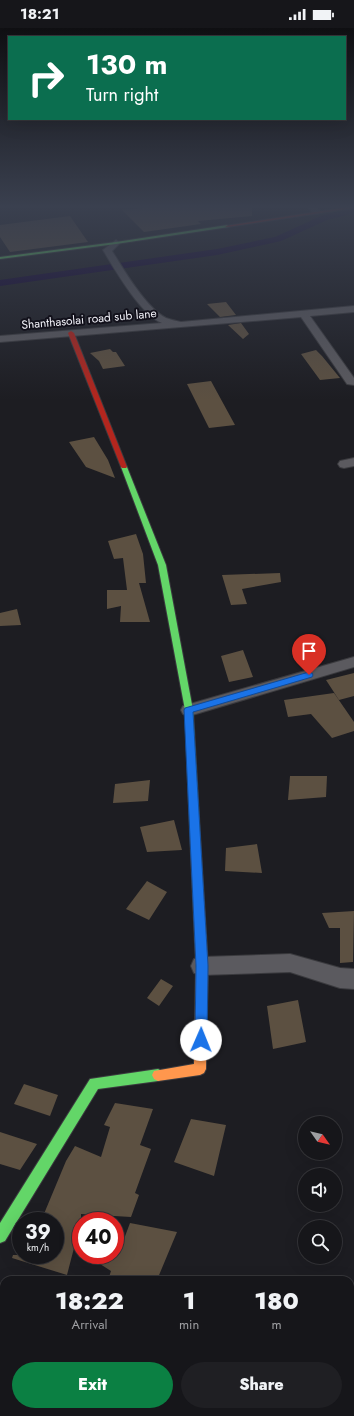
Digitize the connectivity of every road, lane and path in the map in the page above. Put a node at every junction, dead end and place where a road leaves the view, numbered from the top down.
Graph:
1 (122, 271) edge
2 (354, 309) edge
3 (304, 314) junction
4 (181, 324) junction
5 (71, 333) junction
6 (0, 339) edge
7 (351, 382) dead end
8 (354, 662) edge
9 (188, 710) junction
10 (202, 966) junction
11 (354, 979) edge
12 (0, 1236) edge

1 - 4 street
2 - 3 street, Shanthasolai road sub lane
3 - 4 street, Shanthasolai road sub lane
3 - 7 street
4 - 5 street, Shanthasolai road sub lane
5 - 6 street, Shanthasolai road sub lane
5 - 9 street
8 - 9 street
9 - 10 street
10 - 11 street
10 - 12 street

